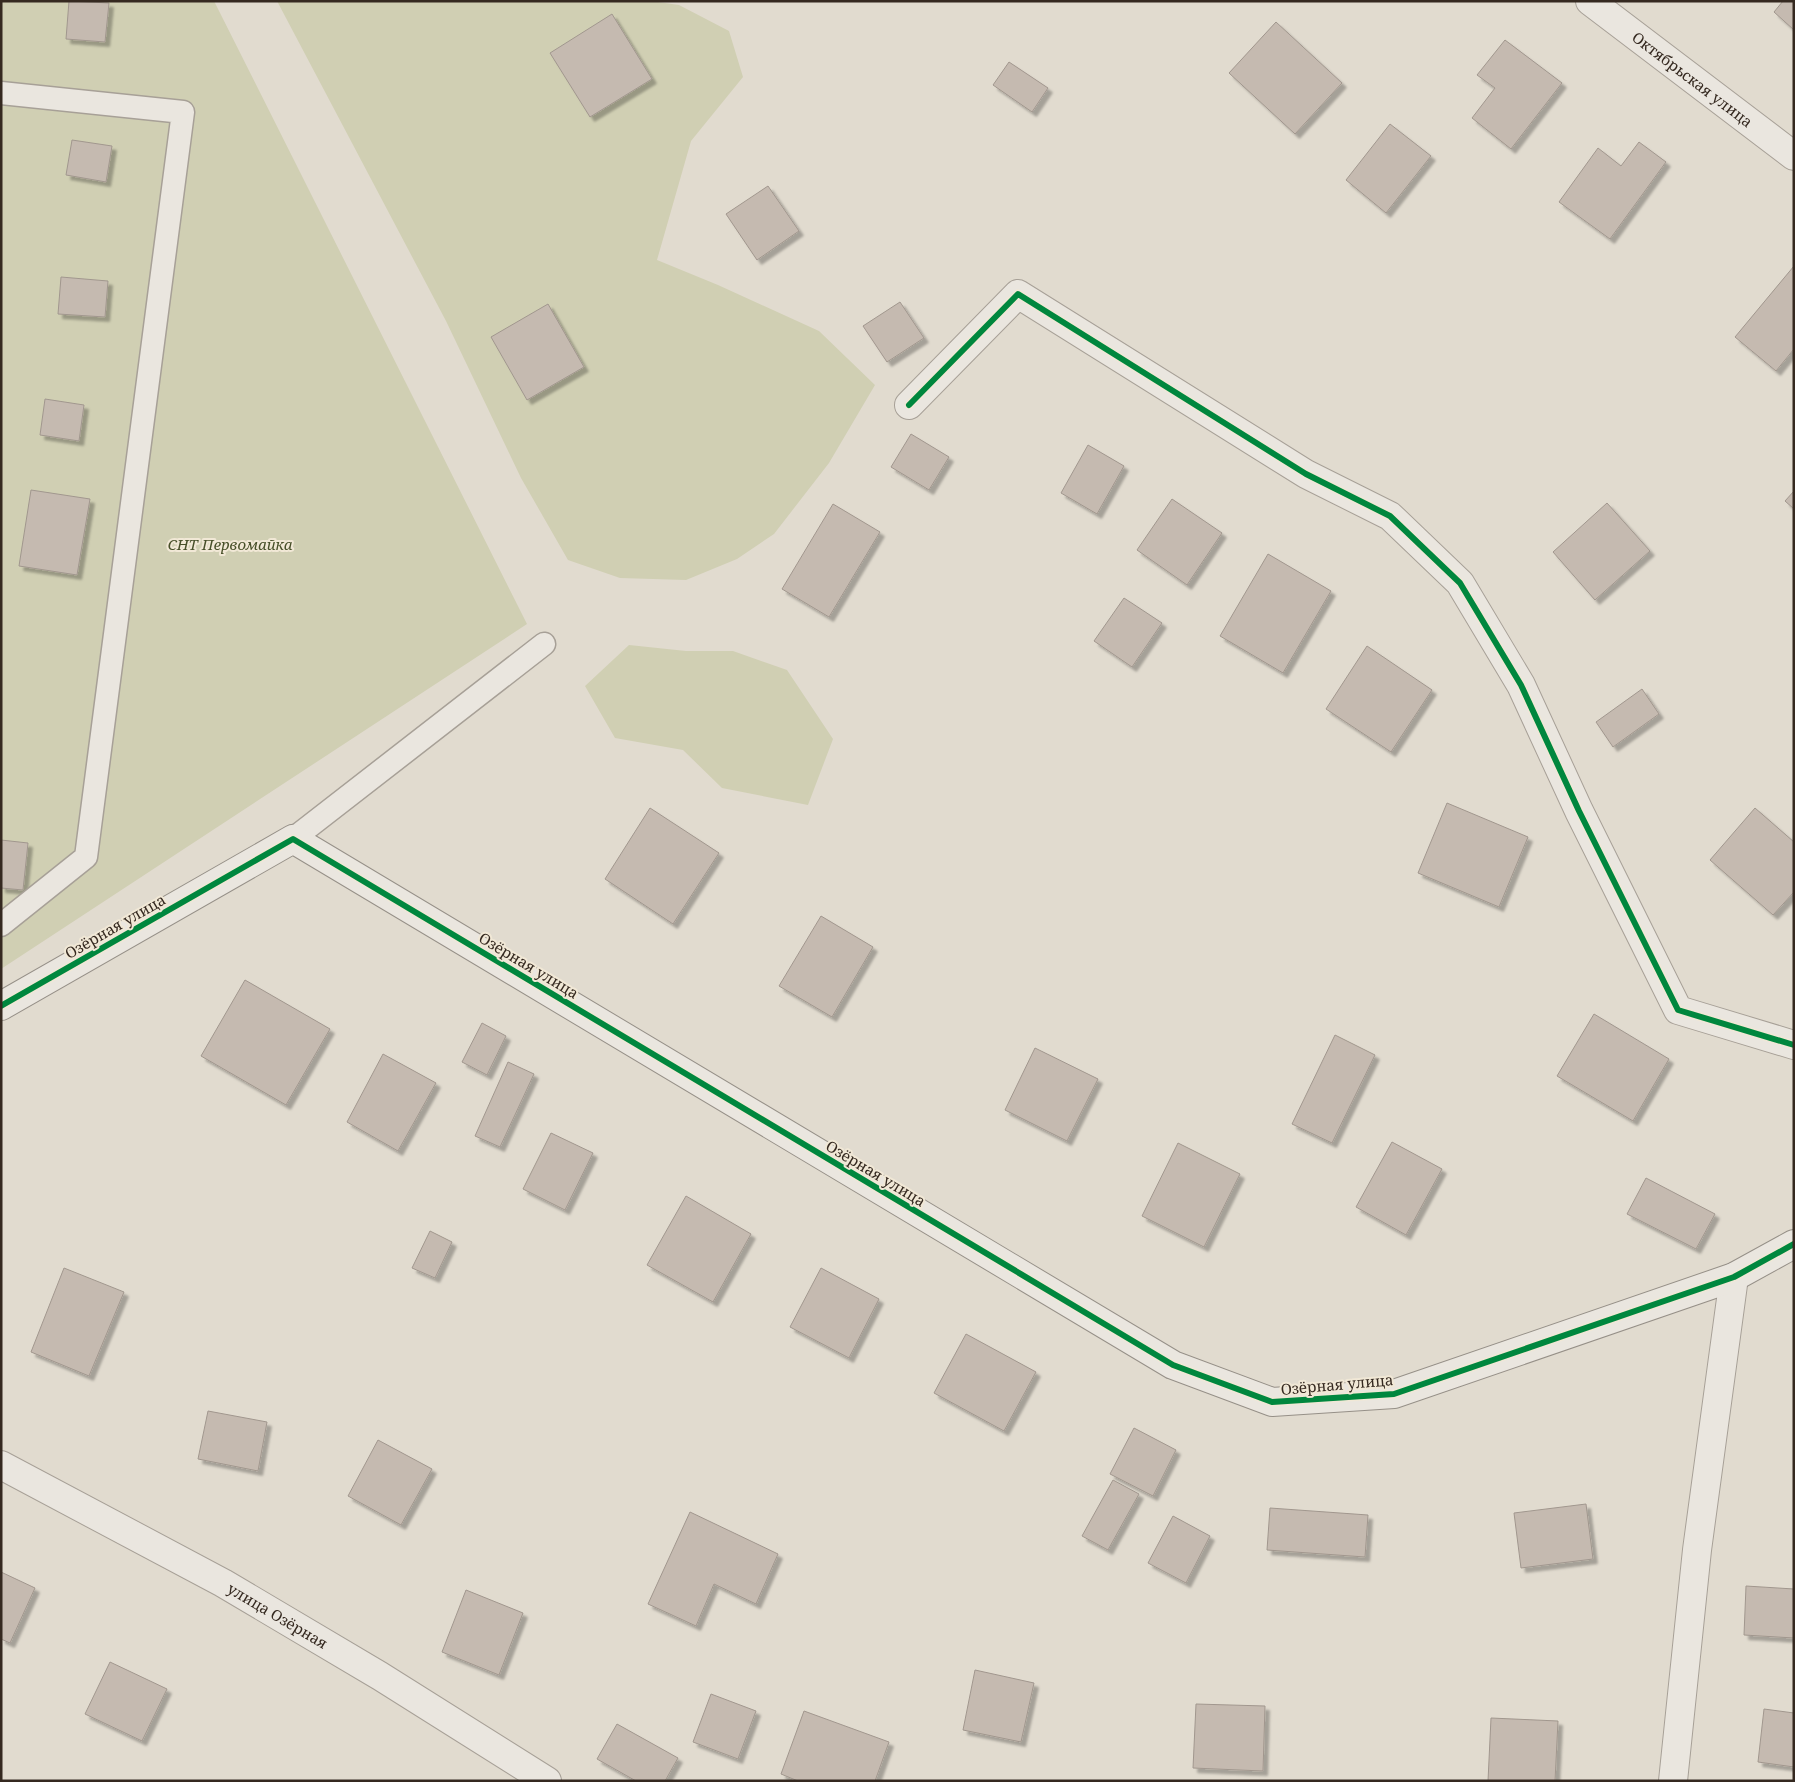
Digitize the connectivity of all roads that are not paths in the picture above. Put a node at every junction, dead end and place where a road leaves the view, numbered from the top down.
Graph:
1 (1590, 1) edge
2 (1, 93) edge
3 (1794, 156) edge
4 (909, 405) dead end
5 (544, 644) dead end
6 (293, 839) junction
7 (1, 925) edge
8 (1, 1006) edge
9 (1794, 1045) edge
10 (1794, 1244) edge
11 (1734, 1277) junction
12 (1, 1465) edge
13 (547, 1781) edge
14 (1672, 1781) edge

1 - 3 street, Октябрьская улица
2 - 7 lane
4 - 9 street
5 - 6 lane
6 - 8 street, Озёрная улица
6 - 11 street, Озёрная улица
10 - 11 street, Озёрная улица
11 - 14 street
12 - 13 street, улица Озёрная

